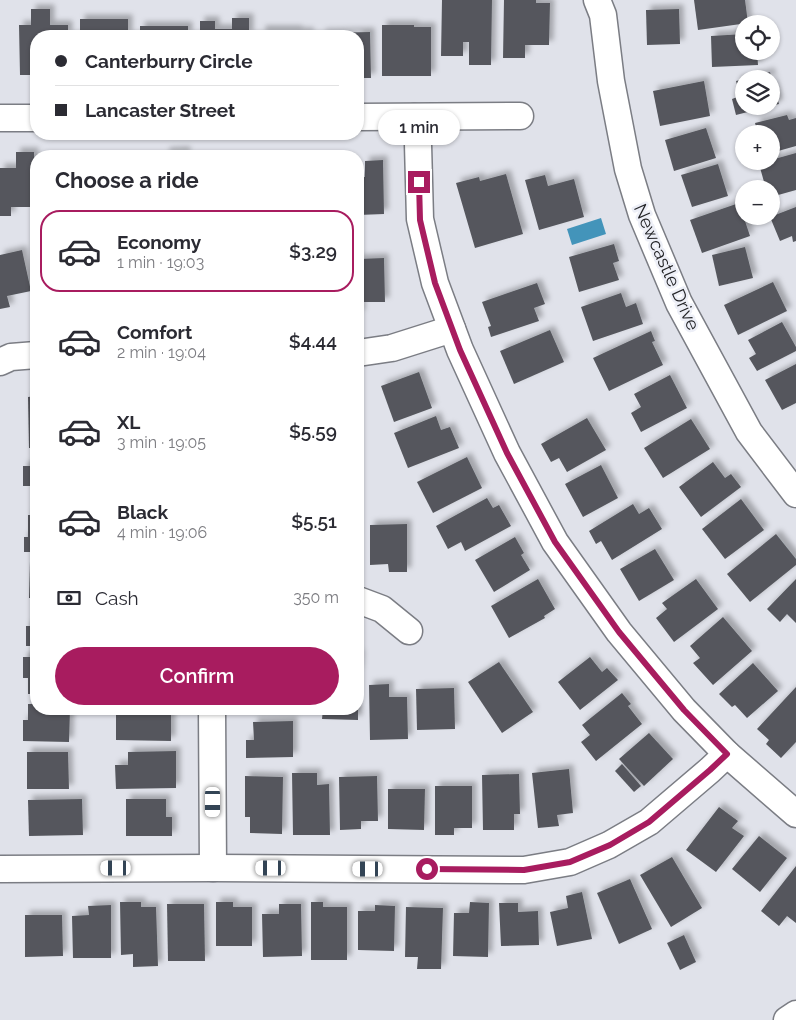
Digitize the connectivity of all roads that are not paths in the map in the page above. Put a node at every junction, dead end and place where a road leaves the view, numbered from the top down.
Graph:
1 (603, 5) edge
2 (520, 116) dead end
3 (364, 117) edge
4 (414, 117) junction
5 (0, 118) edge
6 (30, 118) edge
7 (452, 329) junction
8 (364, 352) edge
9 (30, 356) edge
10 (0, 362) edge
11 (796, 494) edge
12 (364, 602) edge
13 (409, 631) dead end
14 (212, 715) edge
15 (727, 754) junction
16 (796, 814) edge
17 (213, 868) junction
18 (0, 869) edge
19 (796, 1014) edge
20 (787, 1020) edge

1 - 11 street, Newcastle Drive
2 - 4 street
3 - 4 street
4 - 7 street
5 - 6 street
7 - 8 street
7 - 15 street
9 - 10 street
12 - 13 street
14 - 17 street
15 - 16 street
15 - 17 street
17 - 18 street
19 - 20 street

